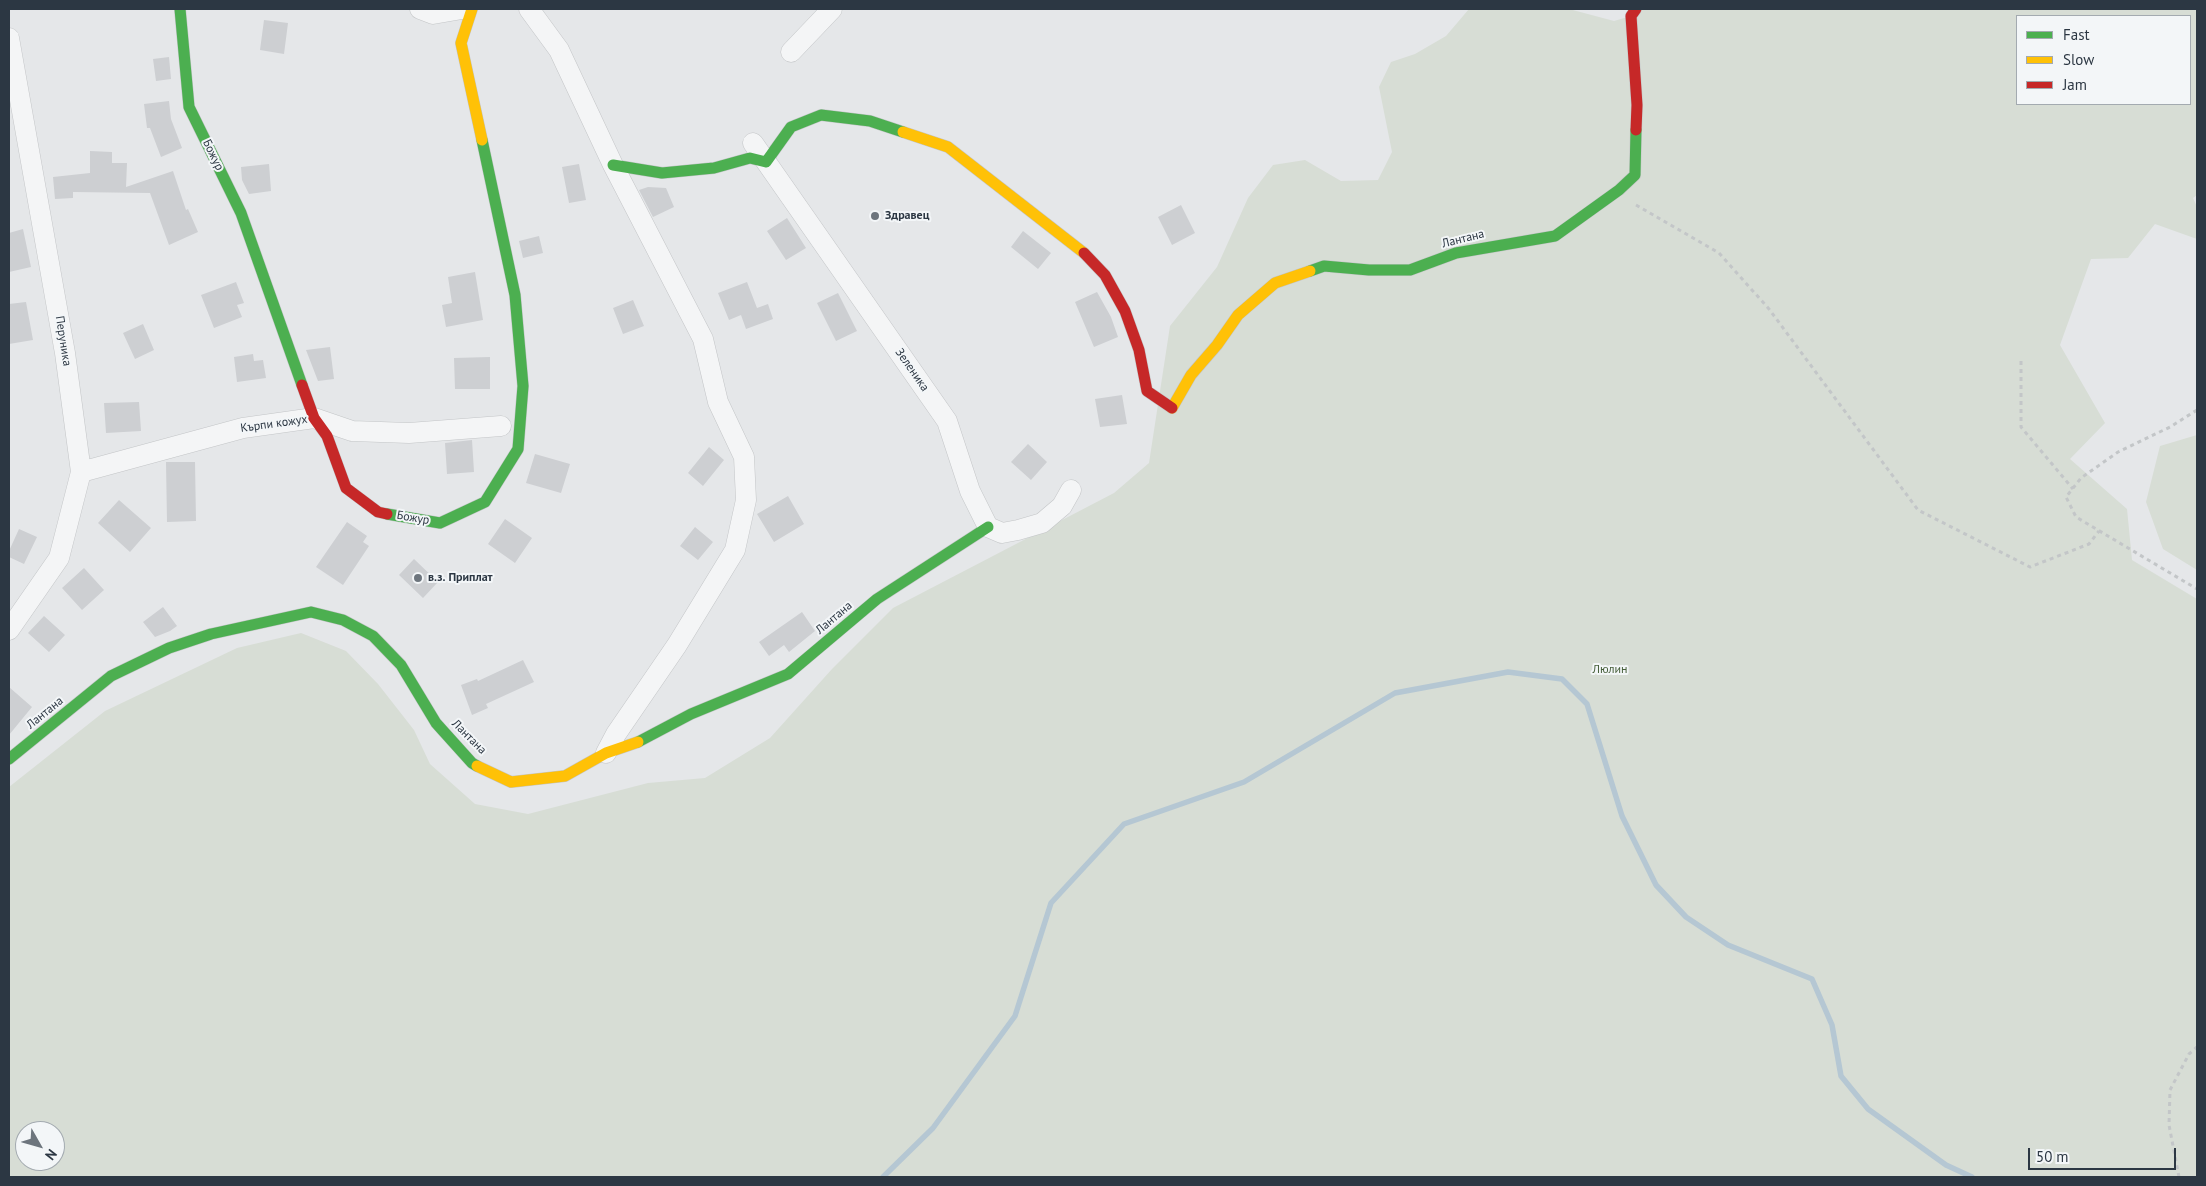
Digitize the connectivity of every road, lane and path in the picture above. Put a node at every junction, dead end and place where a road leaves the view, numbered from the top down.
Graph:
1 (180, 9) edge
2 (420, 9) edge
3 (462, 9) edge
4 (472, 9) edge
5 (529, 9) edge
6 (832, 9) edge
7 (1636, 9) edge
8 (9, 38) edge
9 (791, 52) dead end
10 (753, 144) dead end
11 (766, 162) junction
12 (613, 166) junction
13 (1635, 175) junction
14 (1625, 199) joint
15 (2021, 361) dead end
16 (2197, 410) edge
17 (314, 418) junction
18 (501, 426) dead end
19 (81, 472) junction
20 (2073, 489) junction
21 (1071, 490) dead end
22 (988, 528) junction
23 (2099, 531) junction
24 (2197, 589) edge
25 (9, 630) edge
26 (606, 753) junction
27 (9, 759) edge
28 (2197, 1047) edge
29 (2180, 1177) edge

1 - 17 street, Божур
2 - 3 street
4 - 17 street, Божур
5 - 12 street
6 - 9 street
7 - 13 street
8 - 19 street, Перуника
10 - 11 street, Зеленика
11 - 12 street
11 - 13 street, Лантана
11 - 22 street, Зеленика
12 - 26 street
13 - 14 street
14 - 23 path
15 - 20 path
16 - 20 path
17 - 18 street, Кърпи кожух
17 - 19 street, Кърпи кожух
19 - 25 street, Перуника
20 - 23 path
21 - 22 street
22 - 26 street, Лантана
23 - 24 path
26 - 27 street, Лантана
28 - 29 path

